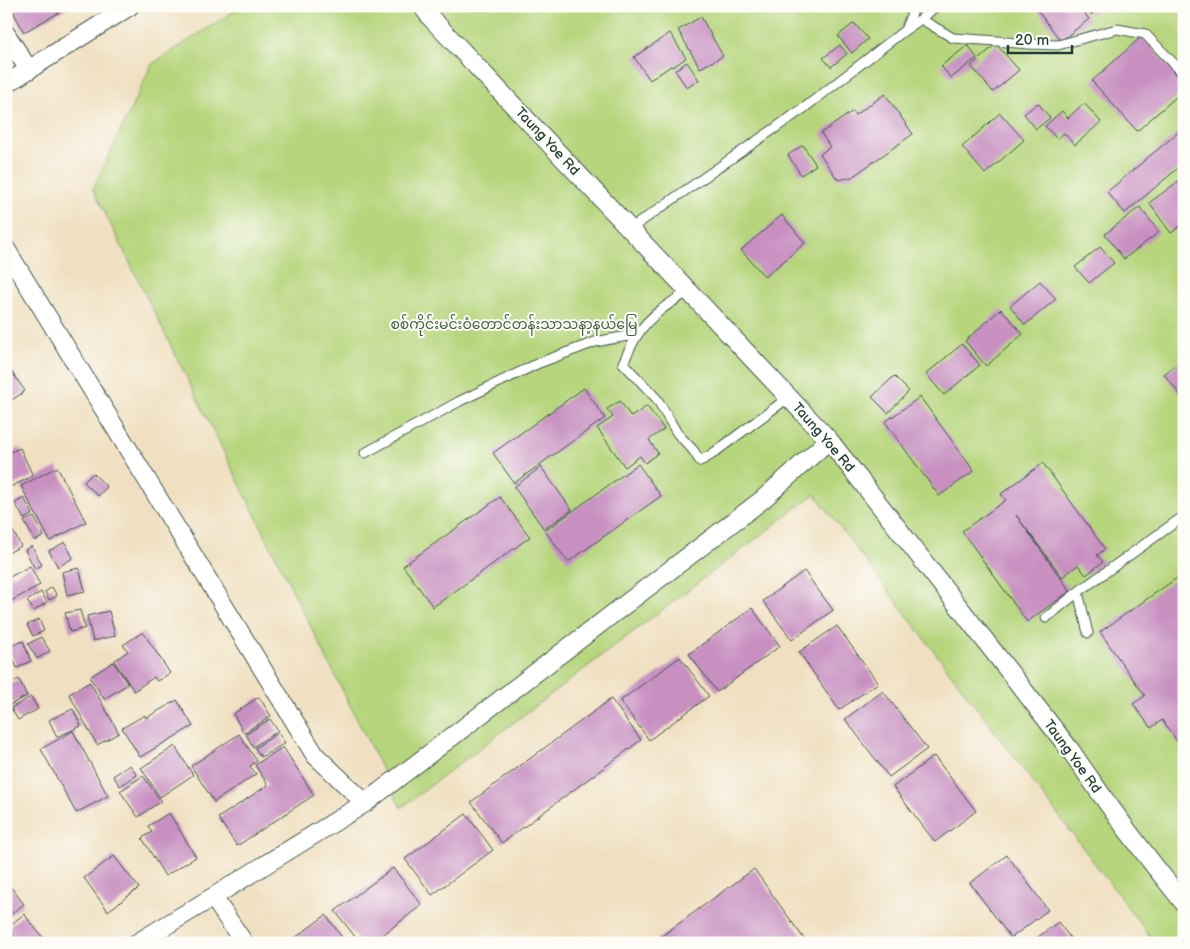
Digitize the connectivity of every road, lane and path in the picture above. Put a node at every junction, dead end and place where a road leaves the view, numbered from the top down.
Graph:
1 (130, 6) edge
2 (422, 6) edge
3 (915, 6) edge
4 (936, 6) edge
5 (921, 19) junction
6 (905, 30) junction
7 (6, 34) edge
8 (29, 70) junction
9 (1184, 74) edge
10 (6, 84) edge
11 (630, 229) junction
12 (6, 248) edge
13 (689, 291) junction
14 (638, 334) junction
15 (788, 397) junction
16 (829, 440) junction
17 (365, 452) dead end
18 (1184, 516) edge
19 (1078, 592) junction
20 (1046, 618) dead end
21 (1088, 633) dead end
22 (365, 802) junction
23 (213, 897) junction
24 (1184, 904) edge
25 (136, 943) edge
26 (244, 943) edge

1 - 8 street
2 - 11 street, Taung Yoe Rd
3 - 6 lane
4 - 5 lane
5 - 6 lane
5 - 9 lane
6 - 11 lane
7 - 8 street
8 - 10 street
11 - 13 street, Taung Yoe Rd
12 - 22 street
13 - 14 lane
13 - 15 street, Taung Yoe Rd
14 - 15 lane
14 - 17 lane
15 - 16 street, Taung Yoe Rd
16 - 22 street
16 - 24 street, Taung Yoe Rd
18 - 19 lane
19 - 20 lane
19 - 21 lane
22 - 23 street
23 - 25 street
23 - 26 street

